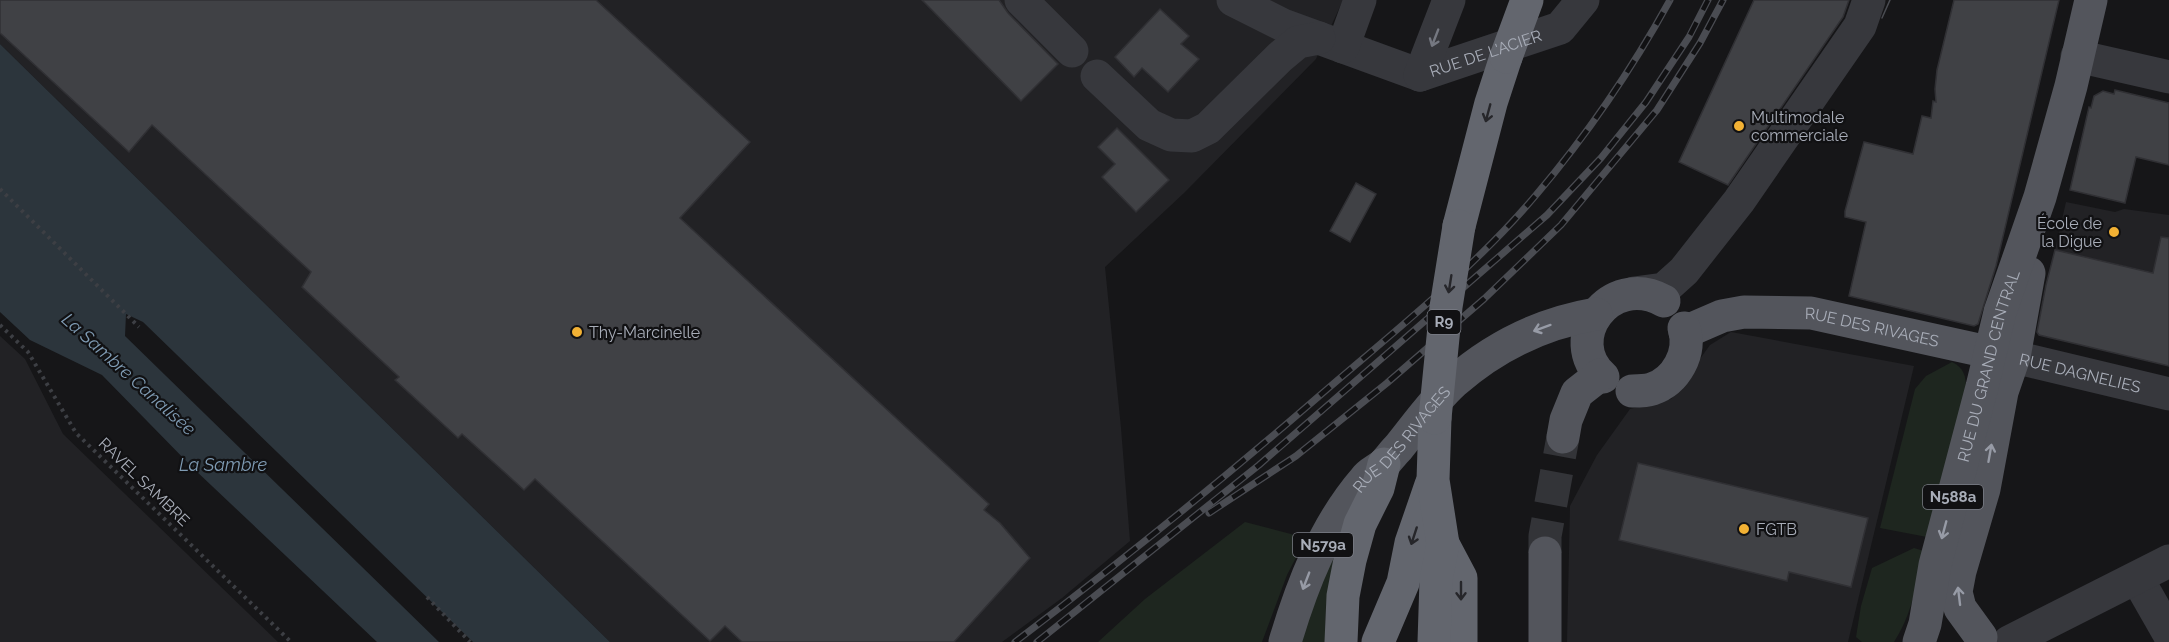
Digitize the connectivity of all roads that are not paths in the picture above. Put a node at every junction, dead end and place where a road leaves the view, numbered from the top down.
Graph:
1 (1021, 0) edge
2 (1233, 0) edge
3 (1360, 0) edge
4 (1449, 0) edge
5 (1527, 0) edge
6 (1583, 0) edge
7 (1869, 0) edge
8 (2091, 0) edge
9 (1331, 43) junction
10 (1072, 51) dead end
11 (2079, 51) junction
12 (2169, 64) edge
13 (1420, 75) junction
14 (1097, 76) dead end
15 (2169, 77) edge
16 (1649, 297) joint
17 (1596, 314) junction
18 (2002, 354) junction
19 (1632, 391) dead end
20 (2169, 394) edge
21 (1563, 437) tunnel mouth
22 (1384, 464) junction
23 (1433, 480) junction
24 (1443, 544) junction
25 (1545, 553) tunnel mouth
26 (2169, 561) edge
27 (2137, 578) junction
28 (2167, 626) edge
29 (1993, 640) edge
30 (1285, 642) edge
31 (1341, 642) edge
32 (1378, 642) edge
33 (1434, 642) edge
34 (1461, 642) edge
35 (1545, 642) edge
36 (1919, 642) edge
37 (1930, 642) edge

1 - 10 street
2 - 9 street
3 - 9 street
4 -> 13 street, RUE DE L'ACIER
5 -> 23 highway, R9, bridge
6 - 13 street, RUE DE L'ACIER
7 - 16 street
8 - 11 main road, RUE DU GRAND CENTRAL / N588a
9 - 13 street
9 - 14 street
11 - 12 street
11 - 15 street
11 - 18 main road, RUE DU GRAND CENTRAL / N588a
16 - 17 main road
17 - 21 main road
17 -> 22 main road, RUE DES RIVAGES / N579a
18 - 19 main road, RUE DES RIVAGES
18 - 20 street, RUE DAGNELIES
29 -> 18 main road, RUE DU GRAND CENTRAL / N588a
18 -> 36 main road, RUE DU GRAND CENTRAL / N588a
22 -> 30 main road, RUE DES RIVAGES / N579a
22 - 31 highway
23 - 24 highway, R9
23 -> 32 highway
24 - 33 highway, R9
24 -> 34 highway
25 - 35 main road
26 - 27 street
27 - 28 street
27 - 29 street
29 - 37 main road

